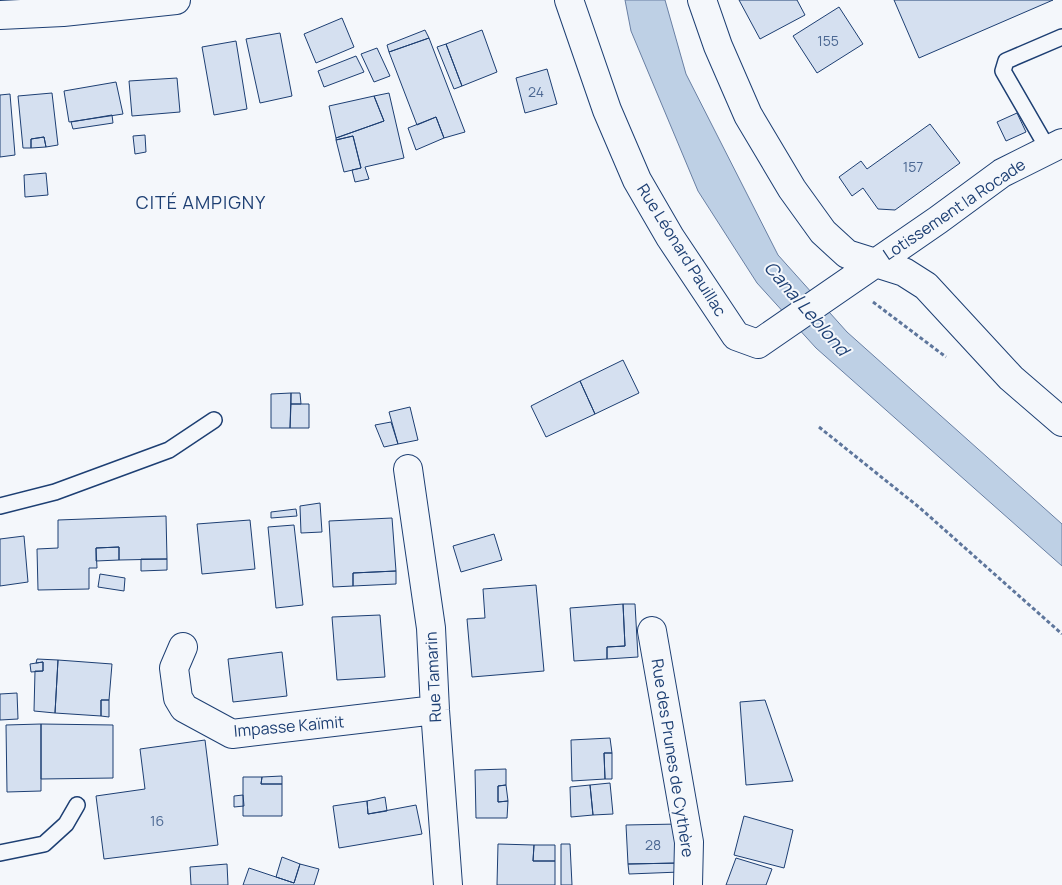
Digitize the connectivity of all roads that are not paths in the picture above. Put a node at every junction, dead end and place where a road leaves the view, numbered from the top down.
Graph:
1 (176, 0) edge
2 (569, 0) edge
3 (702, 0) edge
4 (0, 15) edge
5 (1062, 37) edge
6 (1055, 146) edge
7 (874, 263) junction
8 (758, 344) joint
9 (214, 420) dead end
10 (1062, 422) edge
11 (408, 469) dead end
12 (0, 506) edge
13 (652, 631) dead end
14 (183, 647) dead end
15 (435, 710) junction
16 (77, 805) dead end
17 (0, 853) edge
18 (448, 885) edge
19 (688, 885) edge

1 - 4 street
2 - 8 street, Rue Léonard Pauillac
3 - 7 street
5 - 6 lane
6 - 7 street, Lotissement la Rocade
7 - 8 street, Lotissement la Rocade
7 - 10 street
9 - 12 lane
11 - 15 street, Rue Tamarin
13 - 19 street, Rue des Prunes de Cythère
14 - 15 street, Impasse Kaïmit
15 - 18 street, Rue Tamarin
16 - 17 lane

